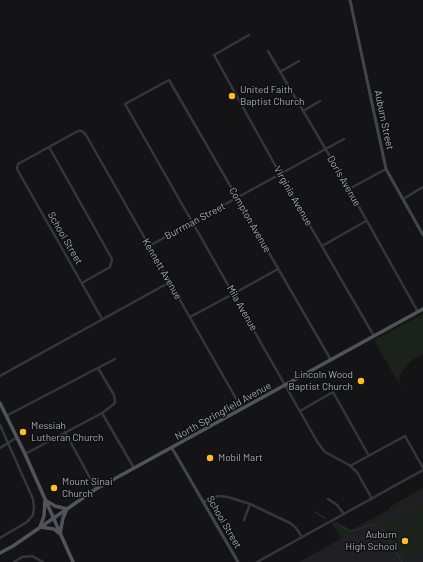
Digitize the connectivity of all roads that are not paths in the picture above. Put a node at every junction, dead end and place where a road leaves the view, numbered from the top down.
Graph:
1 (350, 0) edge
2 (249, 35) dead end
3 (268, 51) dead end
4 (299, 61) dead end
5 (280, 72) junction
6 (169, 80) joint
7 (320, 101) dead end
8 (303, 111) junction
9 (344, 139) dead end
10 (49, 148) junction
11 (326, 150) junction
12 (386, 169) junction
13 (280, 174) junction
14 (423, 187) edge
15 (349, 189) junction
16 (238, 198) junction
17 (402, 199) junction
18 (366, 221) junction
19 (193, 222) junction
20 (423, 235) edge
21 (149, 246) junction
22 (322, 246) junction
23 (278, 269) junction
24 (170, 282) junction
25 (82, 283) junction
26 (234, 294) junction
27 (423, 309) edge
28 (418, 312) junction
29 (190, 317) junction
30 (102, 319) junction
31 (374, 336) junction
32 (115, 359) dead end
33 (331, 360) junction
34 (98, 368) junction
35 (0, 376) edge
36 (286, 385) junction
37 (0, 403) edge
38 (242, 409) junction
39 (300, 411) junction
40 (102, 413) junction
41 (6, 416) junction
42 (0, 425) edge
43 (65, 432) junction
44 (16, 438) junction
45 (8, 444) junction
46 (0, 448) edge
47 (172, 448) junction
48 (25, 454) junction
49 (369, 456) junction
50 (350, 466) junction
51 (134, 468) junction
52 (423, 469) edge
53 (96, 489) junction
54 (328, 499) dead end
55 (372, 499) junction
56 (45, 500) junction
57 (204, 502) junction
58 (250, 504) junction
59 (67, 508) junction
60 (344, 514) junction
61 (53, 518) junction
62 (244, 520) dead end
63 (40, 527) junction
64 (60, 534) junction
65 (302, 537) junction
66 (0, 538) edge
67 (0, 553) edge
68 (14, 562) edge
69 (43, 562) edge
70 (73, 562) edge
71 (238, 562) edge
72 (257, 562) edge

1 - 12 main road, Auburn Street
2 - 13 street, Virginia Avenue
3 - 5 street, Doris Avenue
4 - 5 street
5 - 8 street, Doris Avenue
6 - 16 street, Compton Avenue
6 - 19 street, Mila Avenue
7 - 8 street
8 - 11 street, Doris Avenue
9 - 11 street, Burrman Street
10 - 21 street, Kennett Avenue
10 - 25 street
10 - 25 street, School Street
11 - 13 street, Burrman Street
11 - 15 street, Doris Avenue
12 - 15 street
12 - 17 main road, Auburn Street
13 - 16 street, Burrman Street
13 - 22 street, Virginia Avenue
14 - 17 street
15 - 18 street, Doris Avenue
16 - 19 street, Burrman Street
16 - 23 street, Compton Avenue
17 - 20 main road, Auburn Street
18 - 22 street
18 - 28 street, Doris Avenue
19 - 21 street, Burrman Street
19 - 26 street, Mila Avenue
21 - 24 street, Kennett Avenue
22 - 31 street, Virginia Avenue
23 - 26 street
23 - 33 street, Compton Avenue
24 - 29 street, Kennett Avenue
24 - 30 street
25 - 30 street, School Street
26 - 29 street
26 - 36 street, Mila Avenue
27 - 28 main road, North Springfield Avenue
28 - 31 main road, North Springfield Avenue
29 - 38 street, Kennett Avenue
30 - 35 street
31 - 33 main road, North Springfield Avenue
32 - 34 street
33 - 36 main road, North Springfield Avenue
34 - 40 street
34 - 41 street
36 - 38 main road, North Springfield Avenue
36 - 39 street, Mila Avenue
37 - 41 main road
38 - 47 main road, North Springfield Avenue
39 - 49 street
39 - 50 street, Mila Avenue
40 - 43 street
40 - 51 street
41 - 44 main road
42 - 45 street
43 - 48 street
43 - 53 street
44 - 45 street
44 - 48 main road
45 - 46 street
45 - 66 street
47 - 51 main road, North Springfield Avenue
47 - 57 main road, School Street
48 - 56 main road
49 - 50 street
49 - 52 street
50 - 55 street, Mila Avenue
51 - 53 main road, North Springfield Avenue
52 - 55 street
53 - 59 main road, North Springfield Avenue
54 - 60 street
55 - 60 street
56 - 59 main road
56 - 61 main road
56 - 63 main road
57 - 58 street
57 - 71 main road, School Street
58 - 62 street
58 - 65 street
59 - 61 main road, North Springfield Avenue
59 - 64 main road
60 - 65 street
61 - 63 main road, North Springfield Avenue
61 - 64 main road
63 - 64 main road
63 - 67 main road, North Springfield Avenue
64 - 70 main road
65 - 72 street
68 - 69 street

